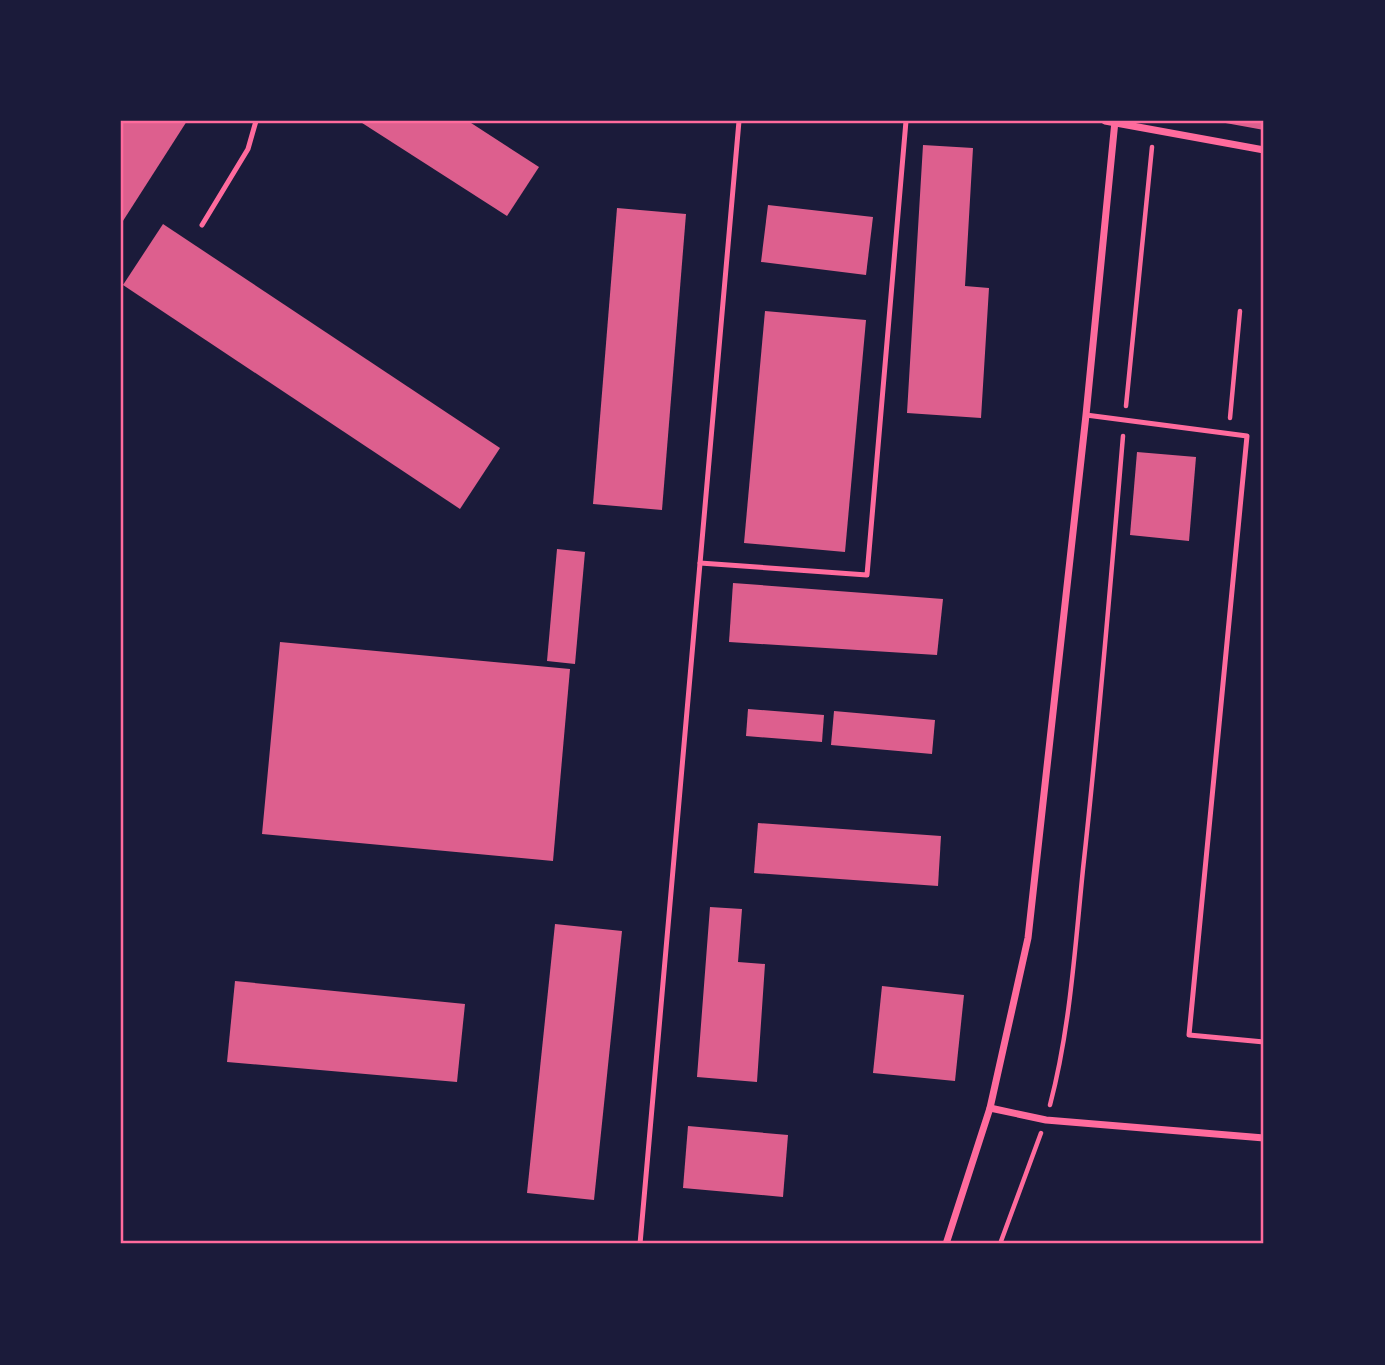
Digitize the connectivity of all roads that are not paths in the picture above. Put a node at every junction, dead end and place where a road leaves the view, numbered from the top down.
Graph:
1 (257, 121) edge
2 (739, 121) edge
3 (906, 121) edge
4 (1105, 121) edge
5 (1115, 122) edge
6 (1264, 150) edge
7 (202, 225) dead end
8 (1086, 415) junction
9 (700, 563) junction
10 (1264, 1042) edge
11 (990, 1108) junction
12 (1264, 1138) edge
13 (640, 1244) edge
14 (946, 1244) edge

1 - 7 lane
2 - 9 lane
3 - 9 lane
4 - 5 street
5 - 6 street
5 - 8 street
8 - 10 lane
8 - 11 street
9 - 13 lane
11 - 12 street
11 - 14 street

